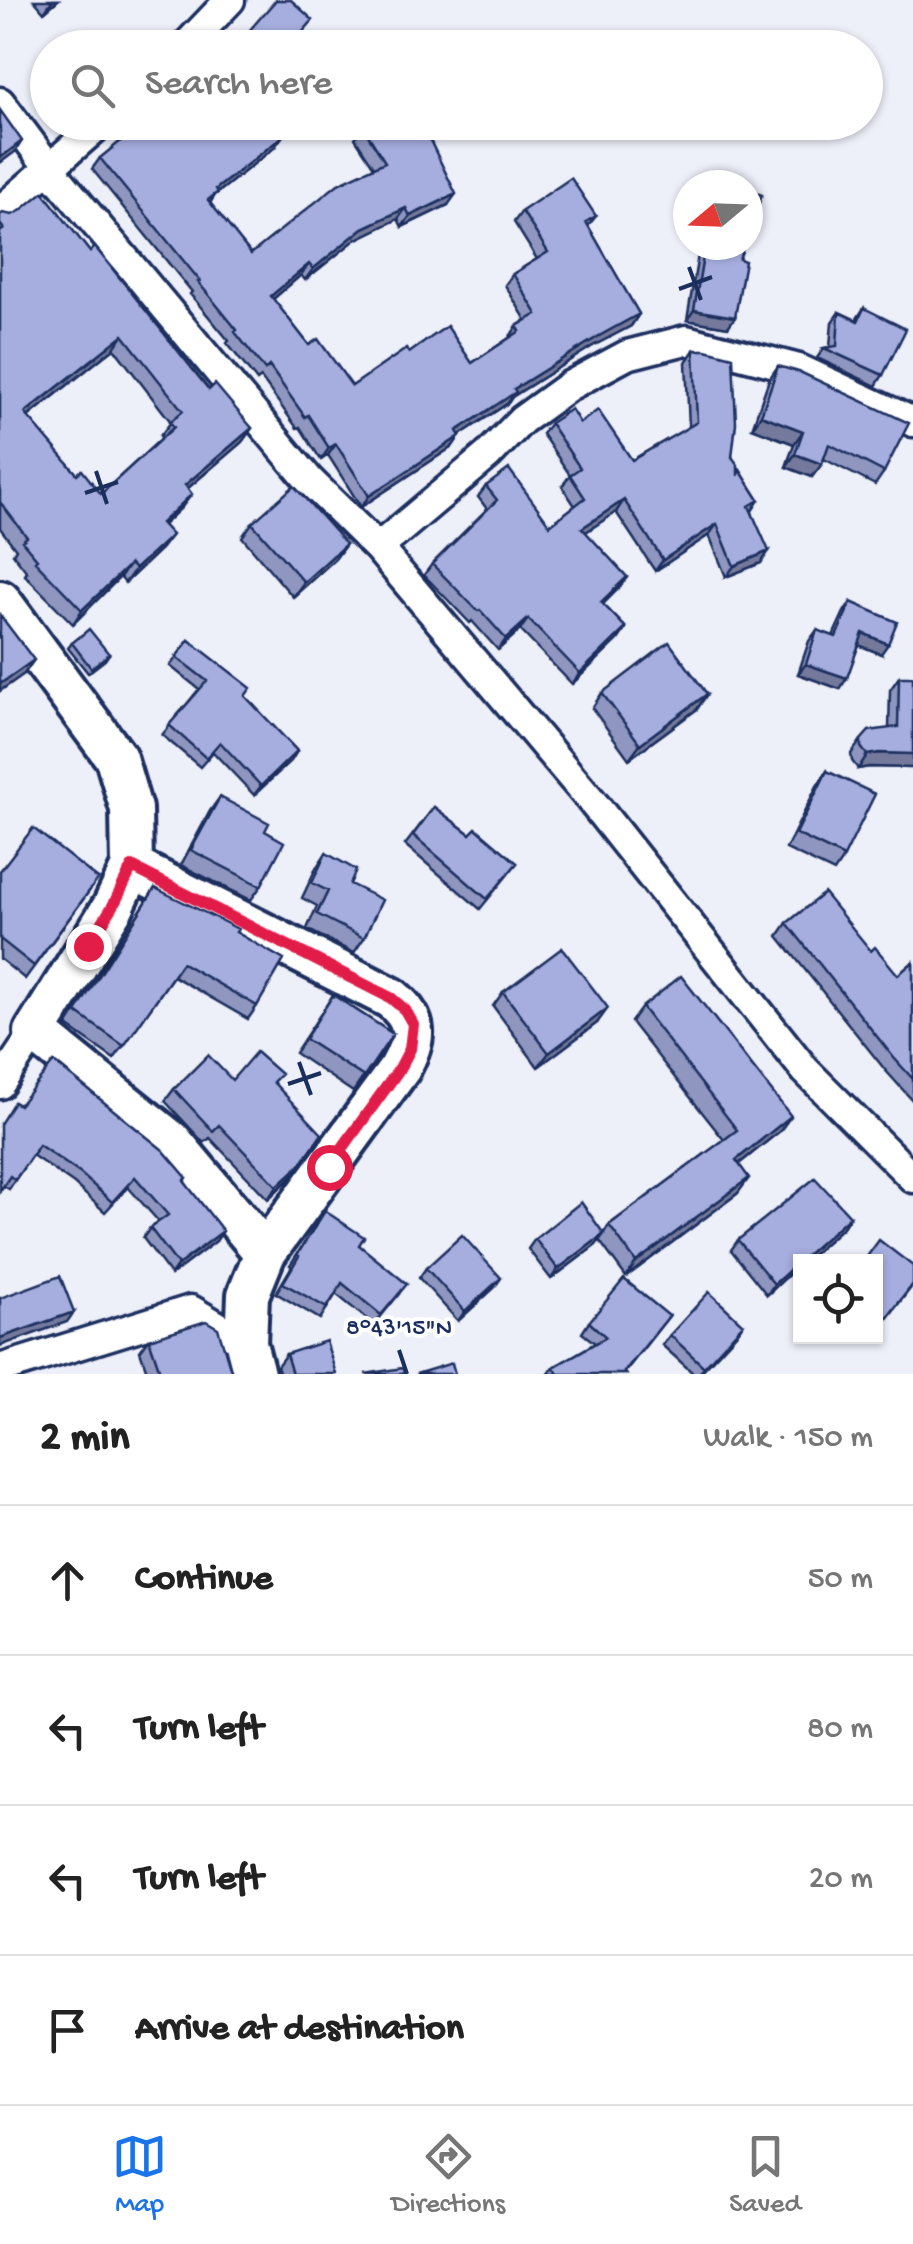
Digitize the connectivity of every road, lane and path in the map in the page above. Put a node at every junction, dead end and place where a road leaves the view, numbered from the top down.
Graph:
1 (230, 0) edge
2 (201, 30) edge
3 (0, 102) edge
4 (82, 140) edge
5 (50, 168) junction
6 (0, 211) edge
7 (913, 422) edge
8 (378, 548) junction
9 (0, 601) edge
10 (132, 867) junction
11 (35, 1032) junction
12 (0, 1084) edge
13 (913, 1178) edge
14 (264, 1252) junction
15 (250, 1359) edge
16 (0, 1369) edge

1 - 2 street
3 - 5 street
4 - 5 street
5 - 6 street
5 - 8 street
7 - 8 street
8 - 13 street
9 - 10 street
10 - 11 street
10 - 14 street
11 - 12 street
11 - 14 street
14 - 15 street
15 - 16 street

